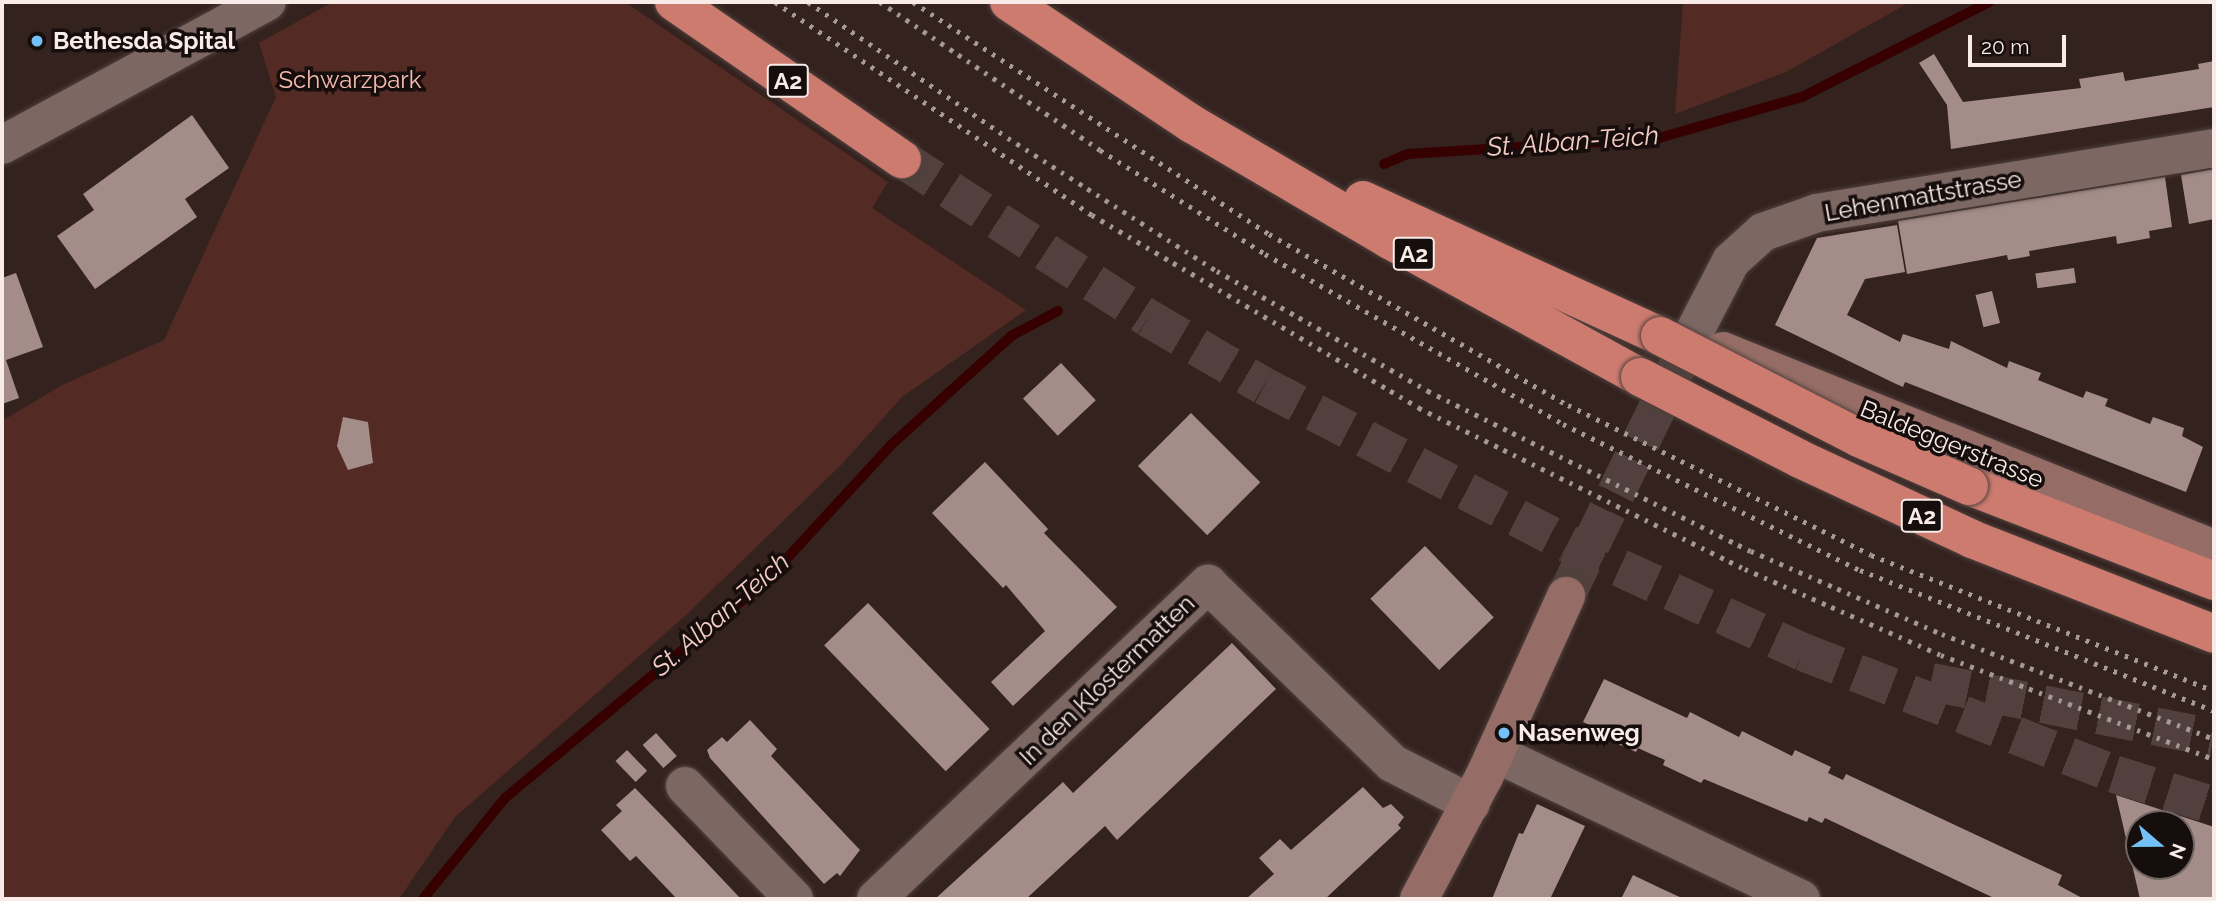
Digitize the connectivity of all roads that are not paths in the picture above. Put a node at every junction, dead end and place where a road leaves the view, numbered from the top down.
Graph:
1 (267, 2) edge
2 (674, 2) edge
3 (1009, 2) edge
4 (1192, 124) junction
5 (2, 145) edge
6 (2214, 148) edge
7 (902, 159) tunnel mouth
8 (1676, 337) junction
9 (2214, 549) edge
10 (2214, 581) edge
11 (1566, 596) tunnel mouth
12 (2214, 634) edge
13 (1495, 753) junction
14 (685, 786) dead end
15 (1471, 804) junction
16 (794, 899) edge
17 (876, 899) edge
18 (1419, 899) edge
19 (1801, 899) edge

1 - 5 street
2 - 7 highway, A2
3 - 4 highway, A2
4 - 8 highway
4 - 12 highway, A2, bridge
6 - 8 street, Lehenmattstrasse
8 - 9 street, Baldeggerstrasse
8 - 10 highway, bridge
11 - 13 street
13 - 15 street
13 - 19 street
14 - 16 street
15 - 17 street, In den Klostermatten
15 - 18 street

